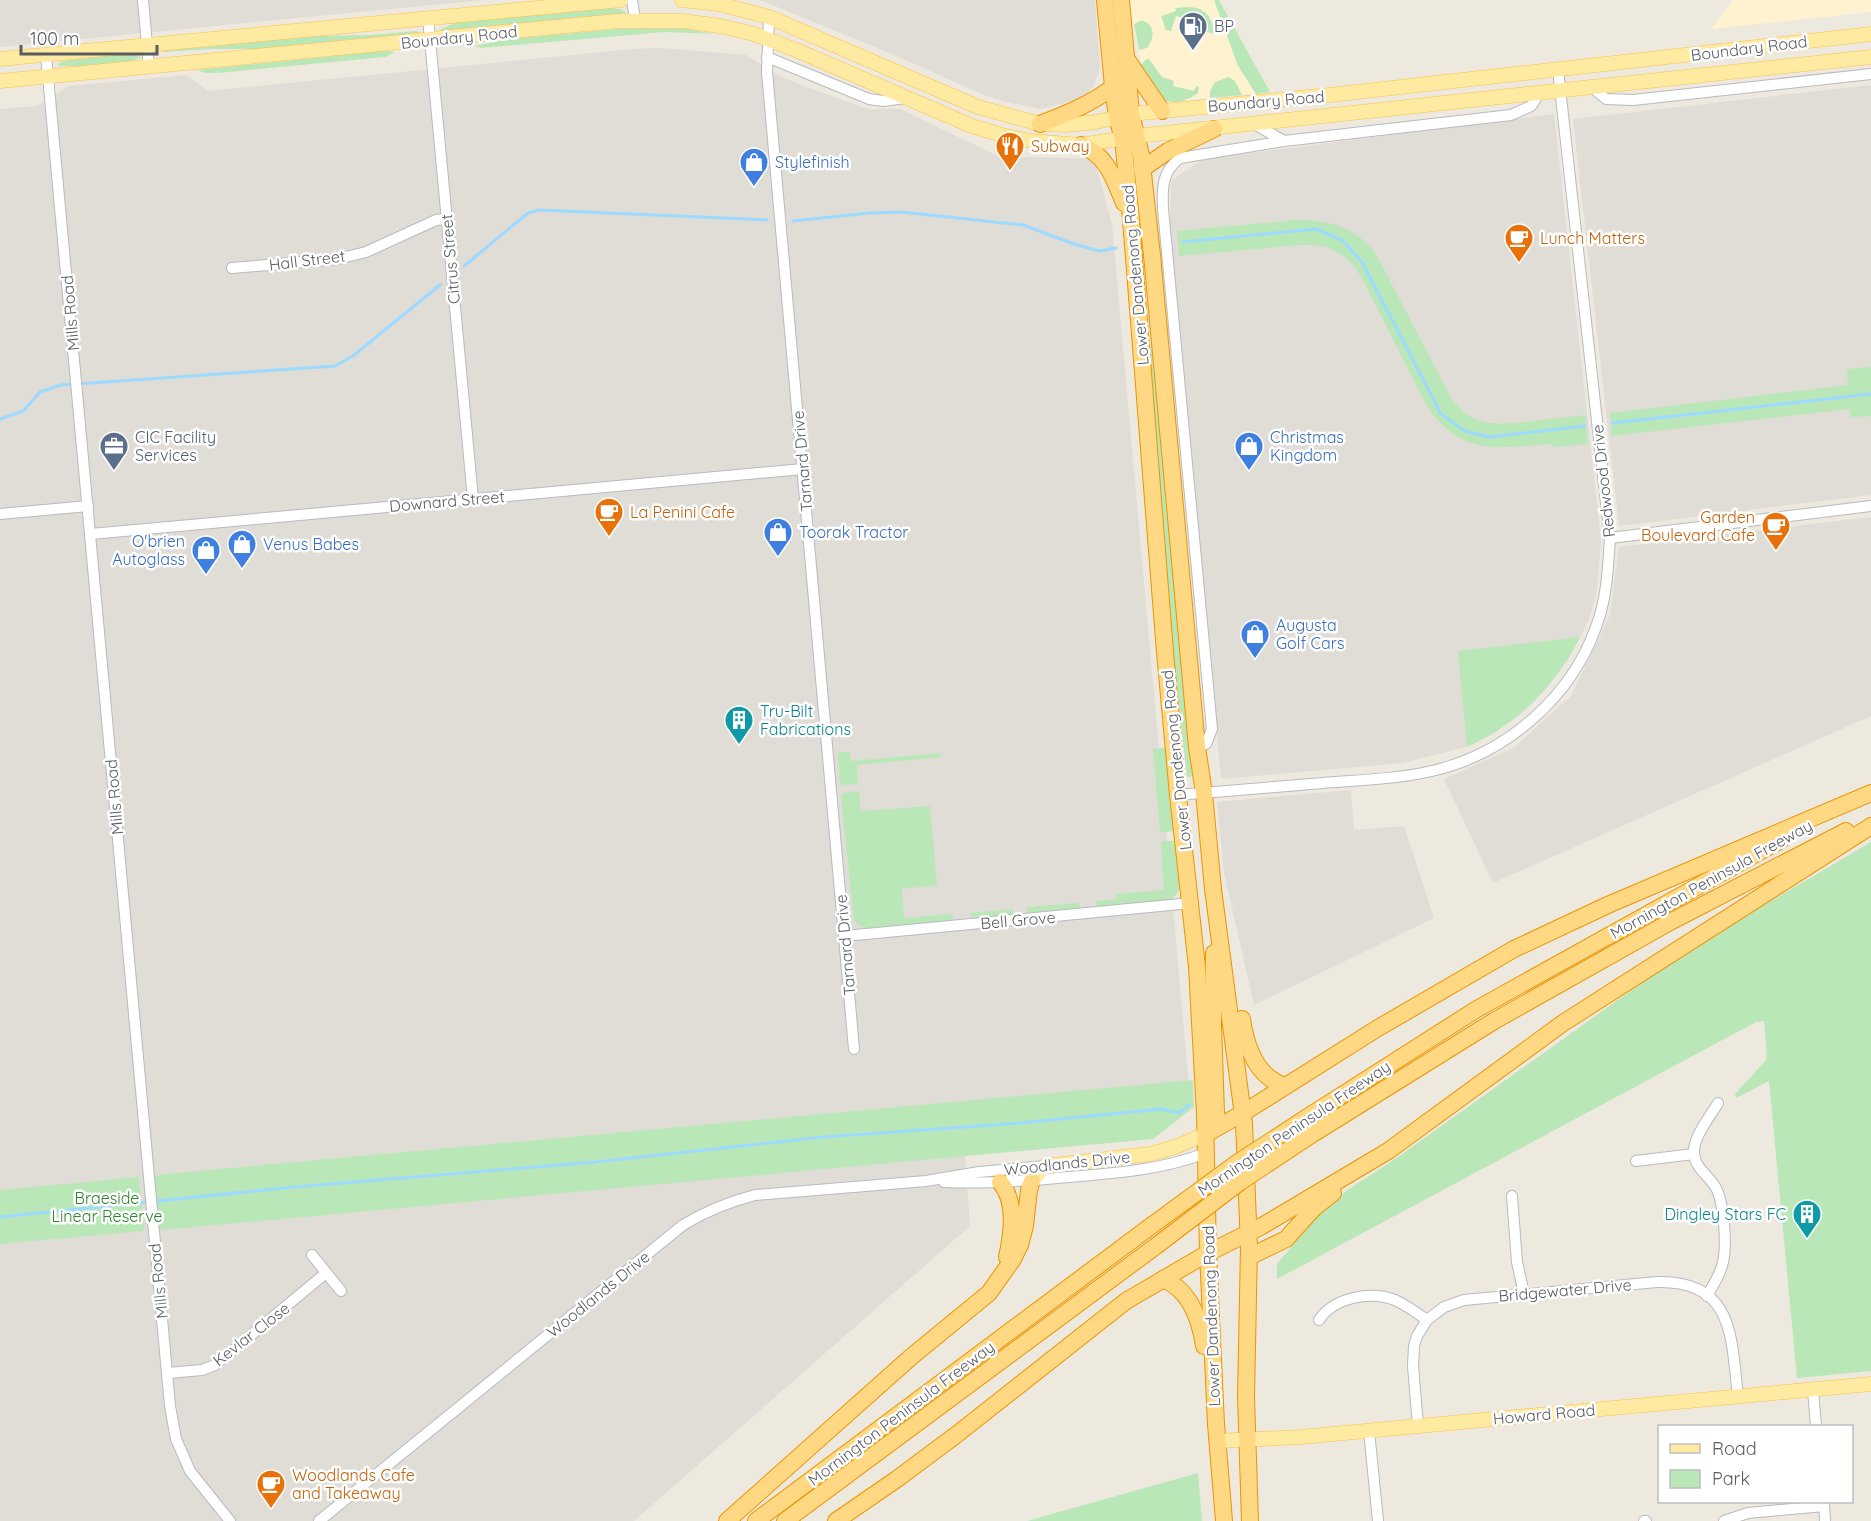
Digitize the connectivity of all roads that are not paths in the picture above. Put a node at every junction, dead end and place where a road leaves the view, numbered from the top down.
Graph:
1 (143, 0) edge
2 (621, 0) edge
3 (632, 0) edge
4 (682, 0) edge
5 (1105, 0) edge
6 (1121, 0) edge
7 (769, 17) junction
8 (428, 18) junction
9 (635, 20) junction
10 (1871, 34) edge
11 (767, 39) junction
12 (431, 40) junction
13 (147, 45) junction
14 (46, 55) junction
15 (767, 57) junction
16 (1126, 57) junction
17 (1871, 57) edge
18 (0, 59) edge
19 (149, 67) junction
20 (1558, 70) junction
21 (1871, 74) edge
22 (48, 77) junction
23 (0, 81) edge
24 (1113, 87) junction
25 (1593, 88) junction
26 (1561, 91) junction
27 (1539, 94) junction
28 (905, 98) junction
29 (1162, 111) junction
30 (1124, 115) junction
31 (1040, 124) junction
32 (1256, 125) junction
33 (1214, 129) junction
34 (1130, 138) junction
35 (1284, 141) junction
36 (1081, 145) junction
37 (1142, 169) junction
38 (1146, 203) junction
39 (446, 219) junction
40 (1131, 220) junction
41 (1164, 224) junction
42 (232, 268) dead end
43 (803, 469) junction
44 (473, 499) junction
45 (88, 506) junction
46 (1871, 506) edge
47 (0, 514) edge
48 (91, 534) junction
49 (1610, 538) junction
50 (1197, 747) junction
51 (1204, 793) junction
52 (1871, 794) edge
53 (1178, 795) junction
54 (1871, 818) edge
55 (1871, 826) edge
56 (1191, 903) junction
57 (1215, 906) junction
58 (1219, 931) junction
59 (845, 936) junction
60 (855, 1049) dead end
61 (1286, 1086) junction
62 (1718, 1103) dead end
63 (1243, 1113) junction
64 (1211, 1131) junction
65 (1206, 1153) junction
66 (1694, 1154) junction
67 (1373, 1160) junction
68 (1636, 1161) dead end
69 (1045, 1166) junction
70 (926, 1181) junction
71 (1032, 1181) junction
72 (1000, 1182) junction
73 (1512, 1196) dead end
74 (1249, 1233) junction
75 (1208, 1253) junction
76 (312, 1255) dead end
77 (1249, 1257) junction
78 (327, 1273) junction
79 (1000, 1278) junction
80 (1163, 1279) junction
81 (341, 1291) dead end
82 (1524, 1294) junction
83 (1707, 1296) junction
84 (1319, 1320) dead end
85 (1427, 1320) junction
86 (168, 1373) junction
87 (1871, 1384) edge
88 (1813, 1390) junction
89 (1738, 1396) junction
90 (1216, 1424) junction
91 (1816, 1425) edge
92 (1418, 1426) junction
93 (1369, 1431) junction
94 (1246, 1440) junction
95 (1217, 1441) junction
96 (1824, 1504) edge
97 (230, 1521) edge
98 (319, 1521) edge
99 (727, 1521) edge
100 (756, 1521) edge
101 (785, 1521) edge
102 (836, 1521) edge
103 (1224, 1521) edge
104 (1250, 1521) edge
105 (1378, 1521) edge
106 (1724, 1521) edge
107 (1825, 1521) edge

1 - 13 street
2 - 8 main road, Boundary Road
3 - 9 street
4 - 7 main road, Boundary Road
5 - 24 highway, Lower Dandenong Road
6 - 16 highway, Lower Dandenong Road
7 - 11 street, Tarnard Drive
7 - 31 main road, Boundary Road
8 - 12 street, Citrus Street
8 - 13 main road, Boundary Road
9 - 11 main road, Boundary Road
9 - 12 main road, Boundary Road
10 - 20 main road, Boundary Road
11 - 15 street, Tarnard Drive
11 - 28 main road, Boundary Road
12 - 19 main road, Boundary Road
12 - 39 street, Citrus Street
13 - 14 main road, Boundary Road
13 - 19 street
14 - 18 main road, Boundary Road
14 - 22 street, Mills Road
15 - 28 street, Boundary Road
15 - 43 street, Tarnard Drive
16 - 29 highway
16 - 30 highway, Lower Dandenong Road
17 - 25 main road, Boundary Road
19 - 22 main road, Boundary Road
20 - 26 street, Redwood Drive
20 - 29 main road, Boundary Road
21 - 25 street
22 - 23 main road, Boundary Road
22 - 45 street, Mills Road
24 - 30 highway, Lower Dandenong Road
24 - 31 highway
25 - 26 main road, Boundary Road
26 - 27 main road, Boundary Road
26 - 49 street, Redwood Drive
27 - 32 main road, Boundary Road
27 - 35 street
28 - 36 main road, Boundary Road
29 - 30 main road, Boundary Road
30 - 31 main road, Boundary Road
30 - 34 highway, Lower Dandenong Road
32 - 33 main road, Boundary Road
32 - 35 street, Boundary Road
33 - 34 main road, Boundary Road
33 - 37 highway
34 - 36 main road, Boundary Road
34 - 37 highway, Lower Dandenong Road
34 - 40 highway, Lower Dandenong Road
35 - 41 street, Lower Dandenong Road
36 - 40 highway
37 - 38 highway, Lower Dandenong Road
38 - 41 street, Lower Dandenong Road
38 - 50 highway, Lower Dandenong Road
39 - 42 street, Hall Street
39 - 44 street, Citrus Street
40 - 53 highway, Lower Dandenong Road
41 - 50 street, Lower Dandenong Road
43 - 44 street, Downard Street
43 - 59 street, Tarnard Drive
44 - 48 street, Downard Street
45 - 47 street
45 - 48 street, Mills Road
46 - 49 street
48 - 86 street, Mills Road
49 - 51 street, Redwood Drive
50 - 51 highway, Lower Dandenong Road
51 - 53 street, Redwood Drive
51 - 57 highway, Lower Dandenong Road
52 - 61 highway
52 - 100 highway, Mornington Peninsula Freeway, bridge
53 - 56 highway, Lower Dandenong Road
54 - 101 highway, Mornington Peninsula Freeway, bridge
55 - 67 highway
56 - 59 street, Bell Grove
56 - 64 highway, Lower Dandenong Road
57 - 58 highway, Lower Dandenong Road
57 - 64 highway
58 - 61 highway
58 - 63 highway, Lower Dandenong Road
59 - 60 street, Tarnard Drive
61 - 63 highway
62 - 66 street
63 - 64 highway
63 - 74 highway, Lower Dandenong Road
64 - 65 highway
64 - 69 main road, Woodlands Drive
65 - 71 street, Woodlands Drive
65 - 75 highway, Lower Dandenong Road
66 - 68 street
66 - 83 street
67 - 74 highway
67 - 77 highway
69 - 70 street, Woodlands Drive
69 - 71 main road
70 - 72 street, Woodlands Drive
70 - 98 street, Woodlands Drive
71 - 72 street, Woodlands Drive
71 - 79 highway
72 - 79 highway
73 - 82 street
74 - 75 highway
74 - 77 highway, Lower Dandenong Road
75 - 80 highway
75 - 90 highway, Lower Dandenong Road
76 - 78 street
77 - 94 highway, Lower Dandenong Road
78 - 81 street
78 - 86 street, Kevlar Close
79 - 99 highway
80 - 90 highway
80 - 102 highway
82 - 83 street, Bridgewater Drive
82 - 85 street, Bridgewater Drive
83 - 89 street, Bridgewater Drive
84 - 85 street
85 - 92 street
86 - 97 street, Mills Road
87 - 88 main road, Howard Road
88 - 89 main road, Howard Road
88 - 91 street
89 - 92 main road, Howard Road
90 - 95 highway, Lower Dandenong Road
92 - 93 main road, Howard Road
93 - 94 main road, Howard Road
93 - 105 street
94 - 95 main road, Howard Road
94 - 104 highway, Lower Dandenong Road
95 - 103 highway, Lower Dandenong Road
96 - 106 street
96 - 107 street

